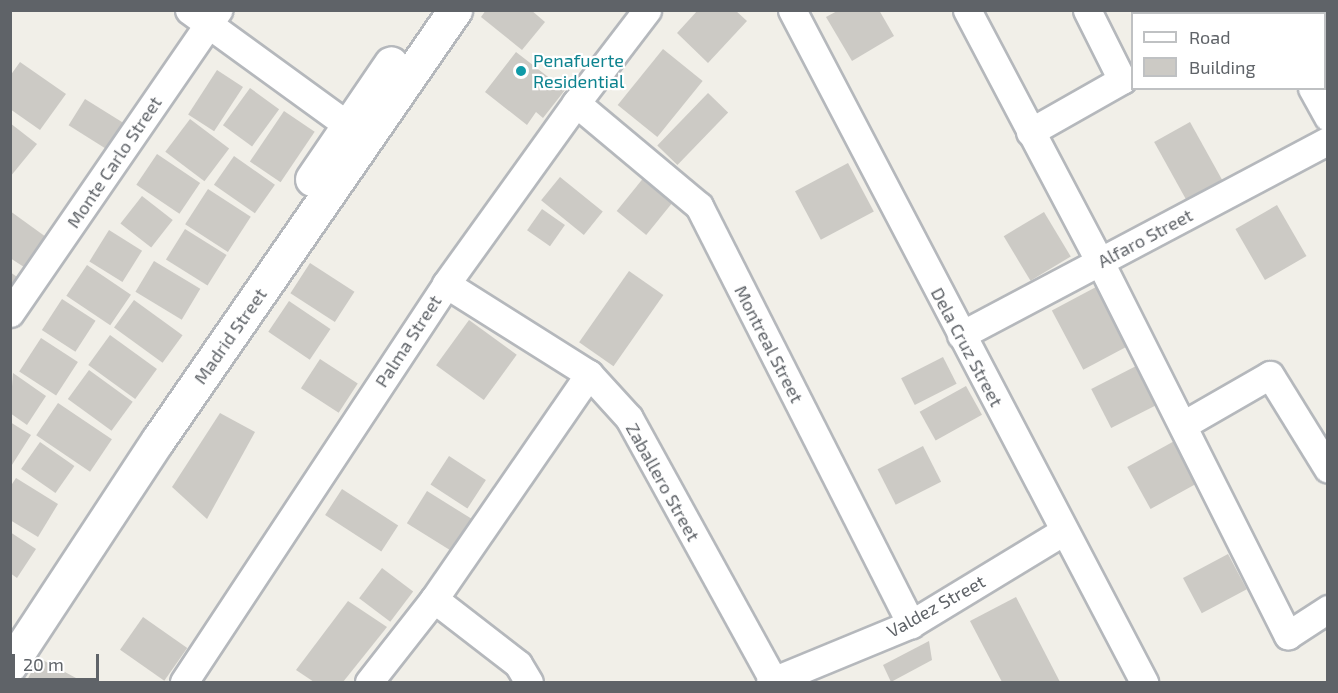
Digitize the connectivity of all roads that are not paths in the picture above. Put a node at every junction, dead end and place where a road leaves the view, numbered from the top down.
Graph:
1 (429, 10) edge
2 (455, 10) edge
3 (647, 10) edge
4 (792, 10) edge
5 (967, 10) edge
6 (1087, 10) edge
7 (205, 15) edge
8 (1313, 90) edge
9 (576, 103) junction
10 (1328, 117) edge
11 (357, 132) junction
12 (1030, 132) junction
13 (1328, 141) edge
14 (1100, 262) junction
15 (446, 285) junction
16 (10, 313) edge
17 (962, 335) junction
18 (590, 374) junction
19 (1183, 425) junction
20 (1328, 469) edge
21 (1064, 531) junction
22 (434, 599) junction
23 (1328, 609) edge
24 (911, 624) junction
25 (10, 635) edge
26 (10, 665) edge
27 (184, 682) edge
28 (369, 682) edge
29 (529, 682) edge
30 (772, 682) edge
31 (1144, 682) edge

1 - 11 street, Madrid Street
2 - 11 street, Madrid Street
3 - 9 street, Palma Street
4 - 17 street, Dela Cruz Street
5 - 12 street
6 - 12 street
7 - 11 street
7 - 16 street, Monte Carlo Street
8 - 10 street
9 - 15 street, Palma Street
9 - 24 street, Montreal Street
11 - 25 street, Madrid Street
11 - 26 street, Madrid Street
12 - 14 street
13 - 14 street, Alfaro Street
14 - 17 street, Alfaro Street
14 - 19 street
15 - 18 street, Zaballero Street
15 - 27 street, Palma Street
17 - 21 street, Dela Cruz Street
18 - 22 street
18 - 30 street, Zaballero Street
19 - 20 street
19 - 23 street
21 - 24 street, Valdez Street
21 - 31 street, Dela Cruz Street
22 - 28 street
22 - 29 street
24 - 30 street, Valdez Street

